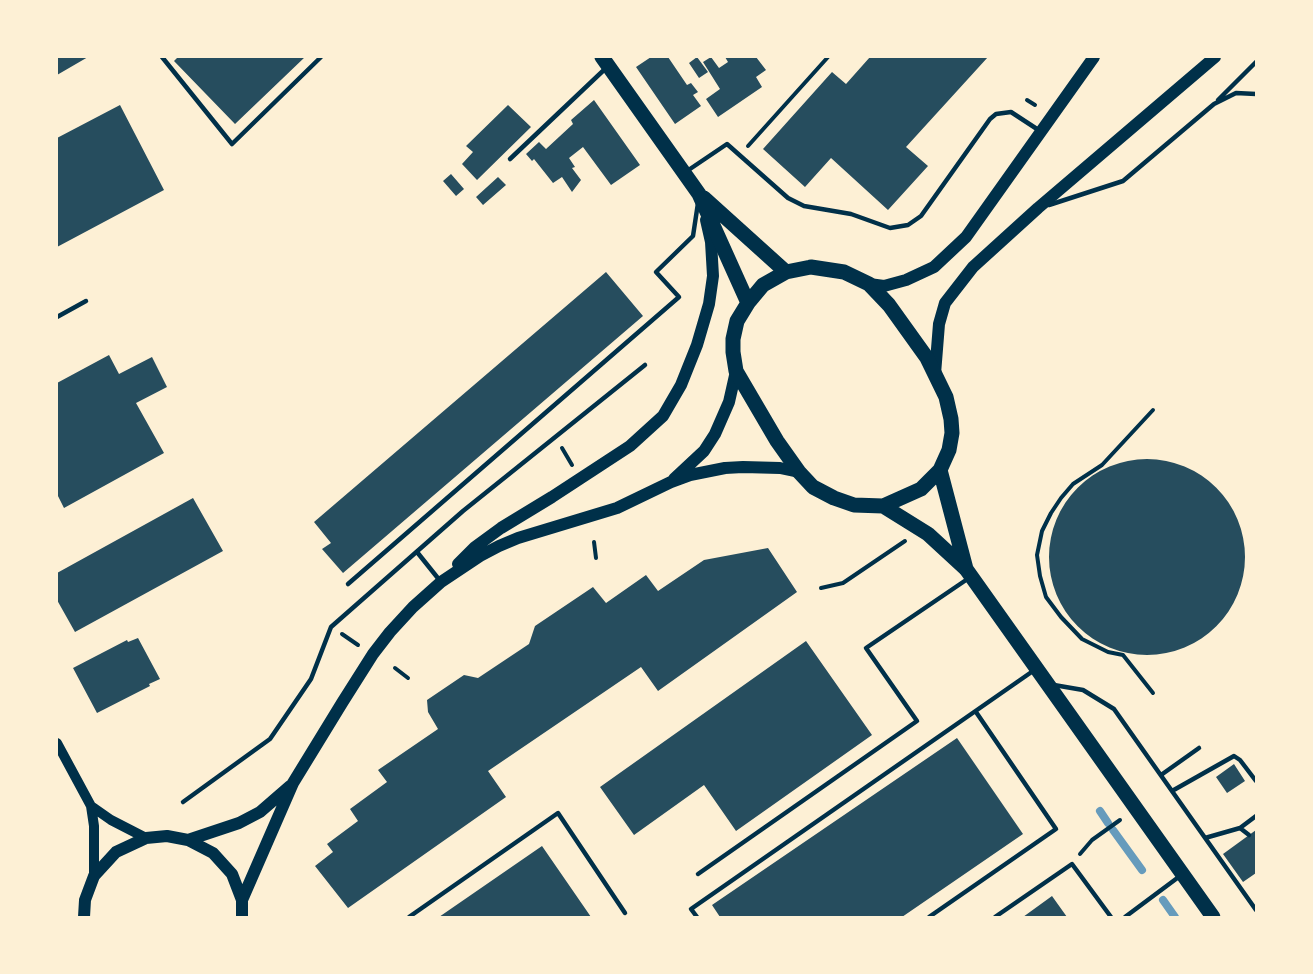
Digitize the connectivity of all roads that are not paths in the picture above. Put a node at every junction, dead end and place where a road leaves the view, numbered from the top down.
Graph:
1 (162, 57) edge
2 (321, 57) edge
3 (1094, 57) edge
4 (1215, 57) edge
5 (605, 61) edge
6 (1256, 63) edge
7 (1256, 94) edge
8 (1214, 104) junction
9 (1041, 131) junction
10 (510, 159) dead end
11 (685, 172) junction
12 (699, 194) junction
13 (1038, 208) junction
14 (786, 272) junction
15 (869, 284) junction
16 (86, 301) dead end
17 (748, 303) junction
18 (57, 317) edge
19 (645, 365) dead end
20 (736, 371) junction
21 (935, 374) junction
22 (940, 470) junction
23 (799, 472) junction
24 (671, 482) junction
25 (884, 506) junction
26 (417, 552) junction
27 (969, 573) junction
28 (441, 582) junction
29 (348, 584) dead end
30 (1037, 668) junction
31 (1048, 684) junction
32 (976, 712) junction
33 (57, 742) edge
34 (1199, 748) dead end
35 (1161, 775) junction
36 (1256, 781) edge
37 (293, 783) junction
38 (1172, 791) junction
39 (183, 802) dead end
40 (91, 806) junction
41 (1256, 816) edge
42 (1240, 828) junction
43 (1249, 836) dead end
44 (146, 838) junction
45 (1205, 838) junction
46 (188, 840) junction
47 (698, 874) dead end
48 (1183, 874) junction
49 (94, 876) junction
50 (242, 900) junction
51 (1256, 910) edge
52 (625, 913) dead end
53 (84, 917) edge
54 (242, 917) edge
55 (409, 917) edge
56 (697, 917) edge
57 (929, 917) edge
58 (995, 917) edge
59 (1111, 917) edge
60 (1125, 917) edge
61 (1213, 917) edge

1 - 2 lane
3 - 9 main road
4 - 13 main road
5 - 10 lane
5 - 11 main road
6 - 8 lane
7 - 8 lane
8 - 13 lane
9 - 11 lane
9 - 15 main road
11 - 12 main road
12 - 14 main road
12 - 17 main road
12 - 28 main road
12 - 29 lane
13 - 21 main road
14 - 15 main road
14 - 17 main road
15 - 21 main road
16 - 18 lane
17 - 20 main road
19 - 26 lane
20 - 23 main road
20 - 24 main road
21 - 22 main road
22 - 25 main road
22 - 27 main road
23 - 24 main road
23 - 25 main road
24 - 28 main road
25 - 27 main road
26 - 28 lane
26 - 39 lane
27 - 30 main road
27 - 47 lane
28 - 37 main road
30 - 31 main road
30 - 32 lane
31 - 35 lane
31 - 48 main road
32 - 56 lane
32 - 57 lane
33 - 40 street
34 - 35 lane
35 - 38 lane
36 - 38 lane
37 - 46 main road
37 - 50 main road
38 - 45 lane
40 - 44 street
40 - 49 street
41 - 42 lane
42 - 43 lane
42 - 45 lane
44 - 46 main road
44 - 49 main road
45 - 51 lane
46 - 50 main road
48 - 60 lane
48 - 61 main road
49 - 53 main road
50 - 54 main road
52 - 55 lane
58 - 59 lane

